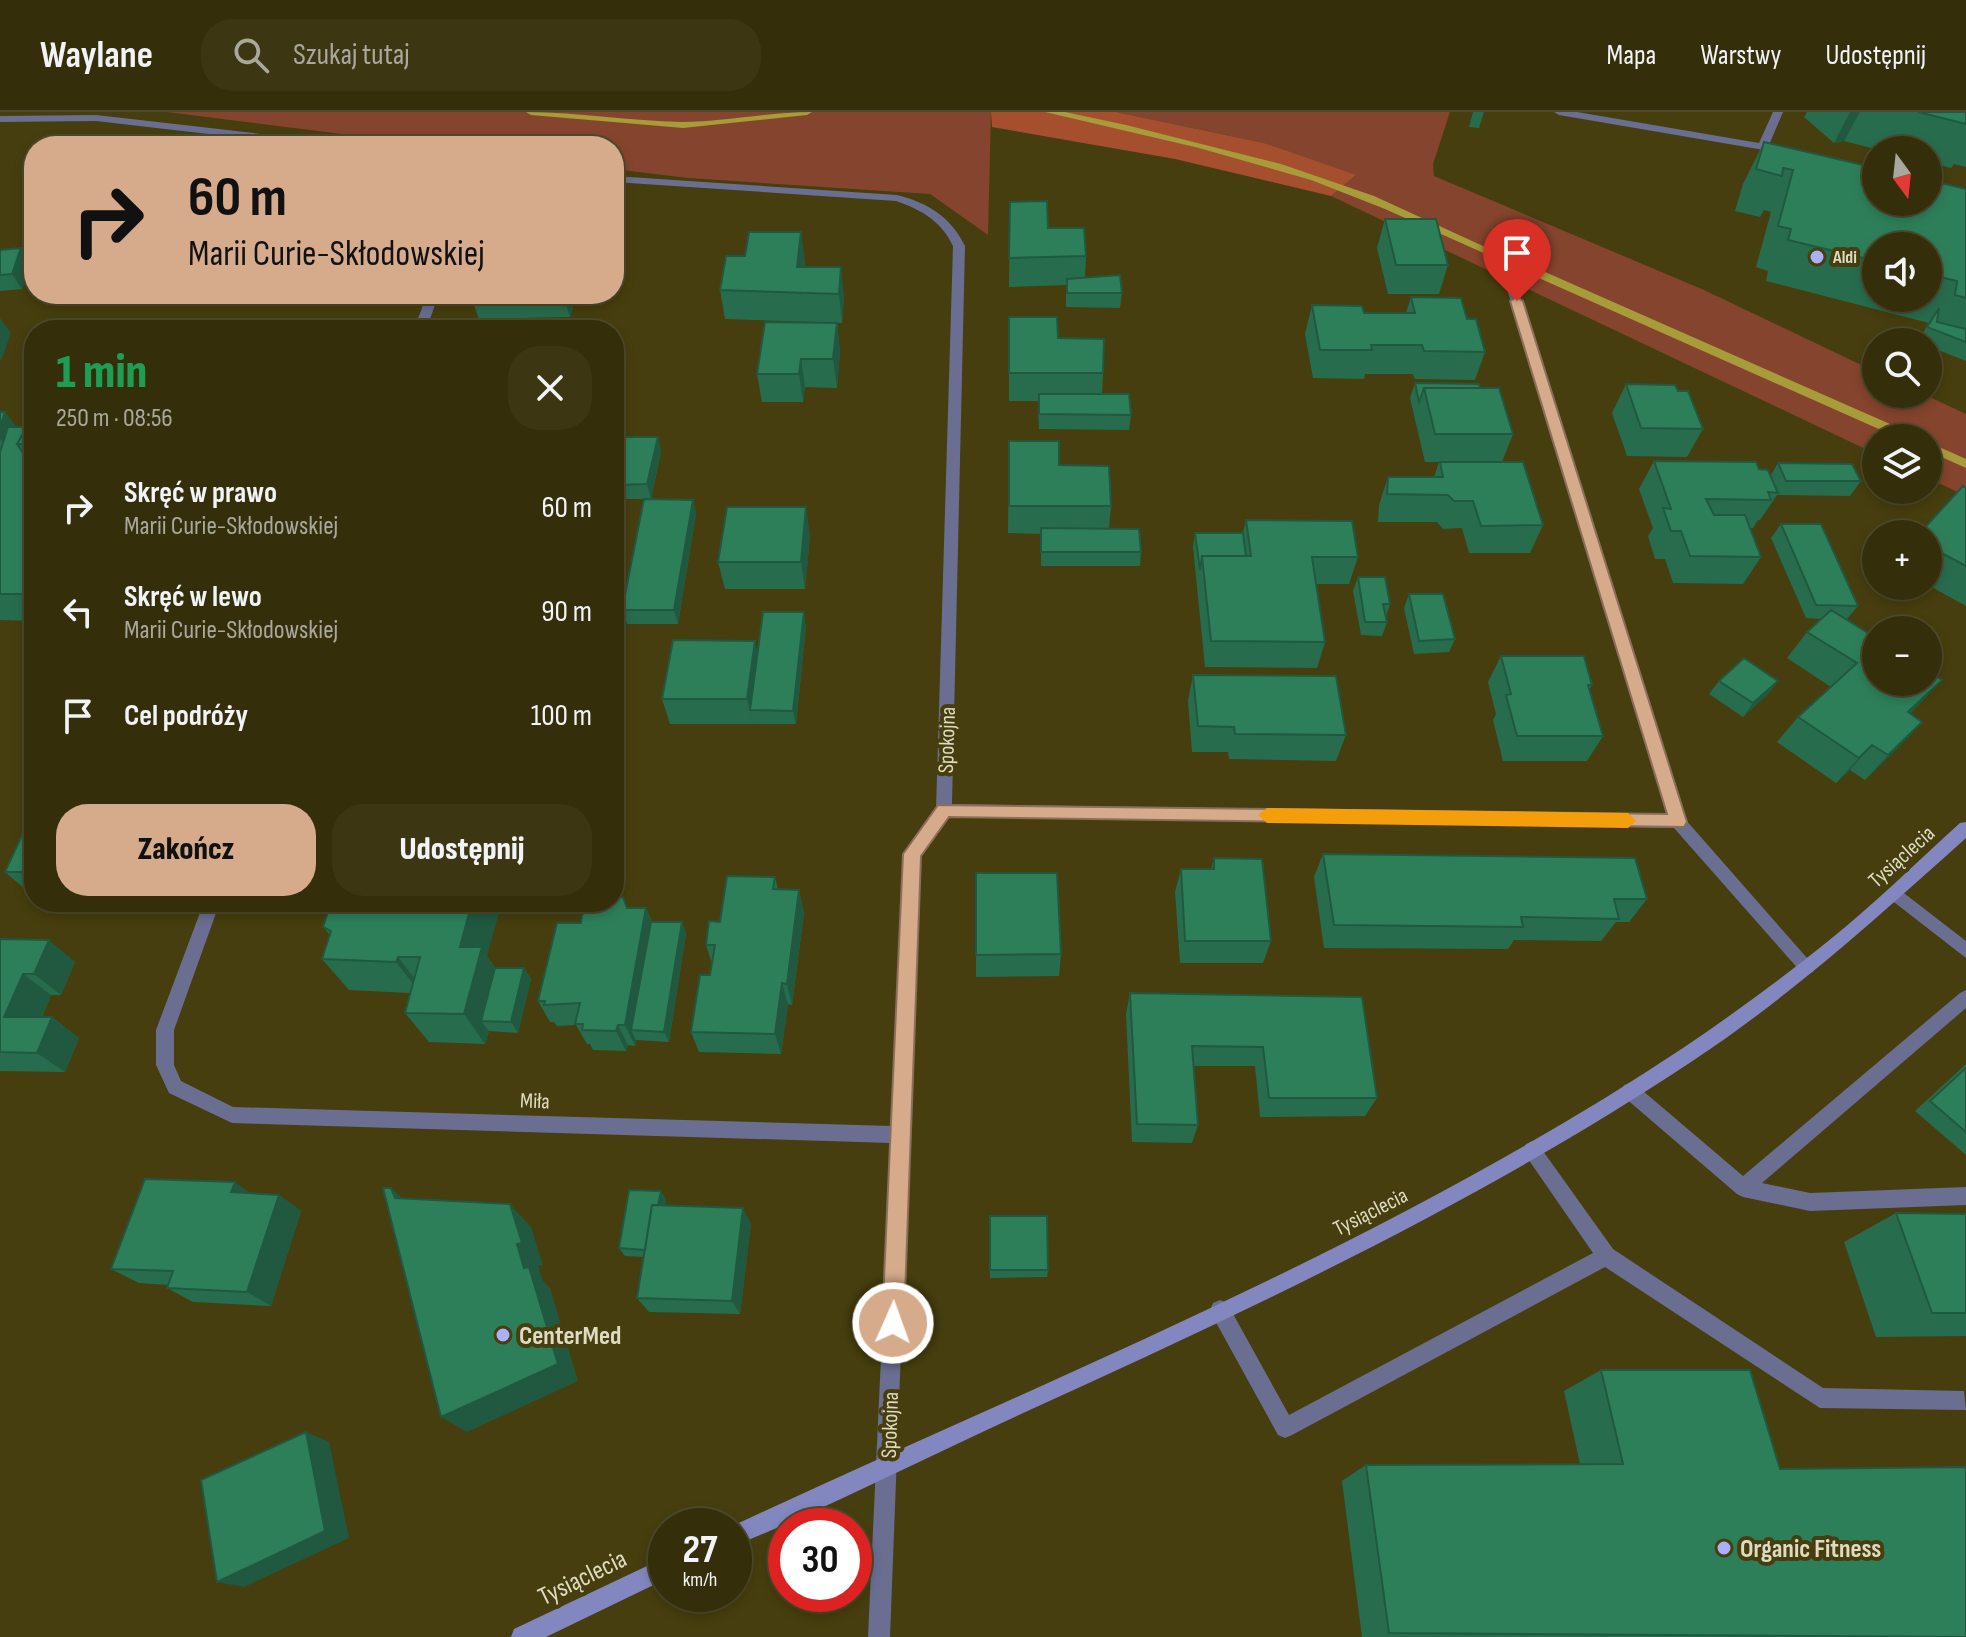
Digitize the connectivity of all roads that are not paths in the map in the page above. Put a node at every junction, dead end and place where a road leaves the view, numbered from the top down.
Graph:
1 (1559, 112) edge
2 (1778, 112) edge
3 (0, 119) edge
4 (253, 136) edge
5 (1764, 145) junction
6 (1792, 152) edge
7 (624, 180) edge
8 (1508, 273) dead end
9 (944, 810) junction
10 (1678, 822) junction
11 (1966, 828) edge
12 (1896, 894) junction
13 (208, 912) edge
14 (1966, 951) edge
15 (1807, 967) junction
16 (1966, 998) edge
17 (1630, 1091) junction
18 (901, 1135) junction
19 (1532, 1150) junction
20 (1743, 1188) junction
21 (1966, 1196) edge
22 (1606, 1256) junction
23 (1220, 1310) junction
24 (1964, 1401) dead end
25 (887, 1464) junction
26 (752, 1528) edge
27 (648, 1577) edge
28 (522, 1637) edge
29 (879, 1637) edge

1 - 5 street
2 - 5 street
3 - 4 street
5 - 6 street
7 - 9 street, Spokojna
8 - 10 street
9 - 10 street
9 - 18 street, Spokojna
10 - 15 street
11 - 12 street, Tysiąclecia
12 - 14 street
12 - 15 street, Tysiąclecia
13 - 18 street, Miła
15 - 17 street, Tysiąclecia
16 - 20 street
17 - 19 street, Tysiąclecia
17 - 20 street
18 - 25 street, Spokojna
19 - 22 street
19 - 23 street, Tysiąclecia
20 - 21 street
22 - 23 street
22 - 24 street
23 - 25 street, Tysiąclecia
25 - 26 street, Tysiąclecia
25 - 29 street, Spokojna
27 - 28 street, Tysiąclecia

